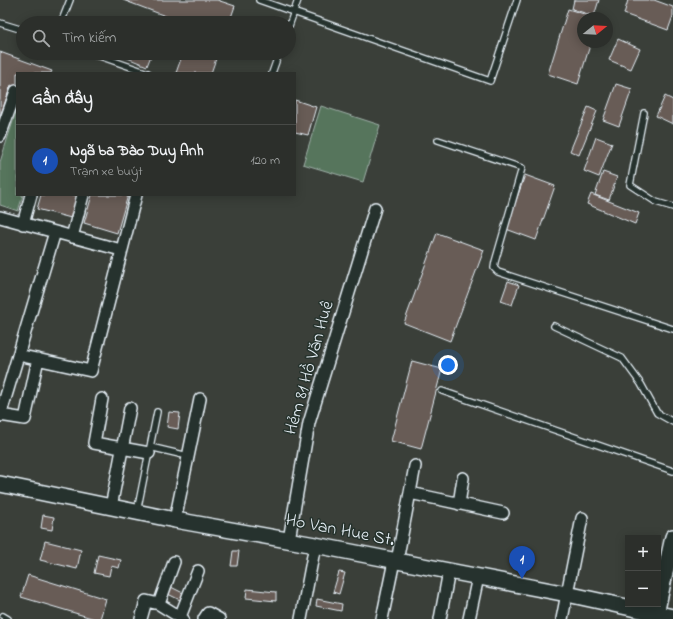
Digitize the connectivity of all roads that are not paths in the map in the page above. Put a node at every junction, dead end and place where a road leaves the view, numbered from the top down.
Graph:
1 (70, 0) edge
2 (259, 0) edge
3 (298, 0) edge
4 (517, 0) edge
5 (294, 12) junction
6 (64, 16) edge
7 (293, 16) edge
8 (0, 23) edge
9 (16, 28) edge
10 (111, 60) edge
11 (277, 60) edge
12 (145, 72) edge
13 (272, 72) edge
14 (16, 91) dead end
15 (644, 113) dead end
16 (0, 136) edge
17 (438, 140) dead end
18 (31, 196) edge
19 (83, 196) edge
20 (136, 196) edge
21 (673, 207) edge
22 (375, 208) dead end
23 (0, 217) edge
24 (23, 224) junction
25 (55, 232) junction
26 (72, 237) junction
27 (121, 250) junction
28 (554, 326) dead end
29 (673, 329) edge
30 (18, 355) junction
31 (38, 360) junction
32 (442, 391) dead end
33 (102, 399) dead end
34 (200, 399) dead end
35 (130, 408) dead end
36 (157, 412) dead end
37 (0, 416) edge
38 (673, 422) edge
39 (122, 449) junction
40 (149, 450) junction
41 (188, 456) junction
42 (415, 466) dead end
43 (673, 471) edge
44 (463, 478) dead end
45 (0, 484) edge
46 (410, 494) junction
47 (459, 504) junction
48 (111, 507) junction
49 (137, 512) junction
50 (503, 513) dead end
51 (582, 518) dead end
52 (175, 520) junction
53 (673, 538) edge
54 (289, 540) junction
55 (315, 545) junction
56 (395, 561) junction
57 (174, 562) dead end
58 (449, 571) junction
59 (198, 572) dead end
60 (478, 577) junction
61 (567, 594) junction
62 (159, 604) junction
63 (656, 616) edge
64 (673, 617) edge
65 (182, 618) edge
66 (141, 619) edge
67 (204, 619) edge
68 (219, 619) edge
69 (301, 619) edge
70 (382, 619) edge
71 (440, 619) edge
72 (469, 619) edge
73 (562, 619) edge

1 - 6 lane
2 - 5 lane
3 - 5 lane
4 - 5 lane
5 - 7 lane
8 - 9 lane
10 - 12 lane
11 - 13 lane
14 - 16 street
15 - 21 lane
17 - 29 lane
18 - 24 street
19 - 26 street
20 - 27 street
22 - 54 street, Hẻm 81 Hồ Văn Huê
23 - 24 street
24 - 25 street
25 - 26 street
25 - 30 street
26 - 27 street
27 - 31 street
28 - 38 lane
30 - 31 street
30 - 37 street
31 - 37 street
32 - 43 lane
33 - 39 street
34 - 41 street
35 - 39 street
36 - 40 lane
39 - 40 street
39 - 48 street
40 - 41 lane
40 - 49 lane
41 - 52 street
42 - 46 street
44 - 47 street
45 - 48 main road, Ho Van Hue St.
46 - 47 street
46 - 56 street
47 - 50 street
48 - 49 main road, Ho Van Hue St.
49 - 52 main road, Ho Van Hue St.
51 - 61 street
52 - 54 main road, Ho Van Hue St.
53 - 63 main road
54 - 55 main road, Ho Van Hue St.
55 - 56 main road, Ho Van Hue St.
55 - 69 street
56 - 58 main road, Ho Van Hue St.
56 - 70 street
57 - 62 street
58 - 60 main road, Ho Van Hue St.
58 - 71 street
59 - 65 street
60 - 61 main road, Ho Van Hue St.
60 - 72 street
61 - 63 main road, Ho Van Hue St.
61 - 73 street
62 - 65 street
62 - 66 street
63 - 64 main road, Ho Van Hue St.
67 - 68 street

